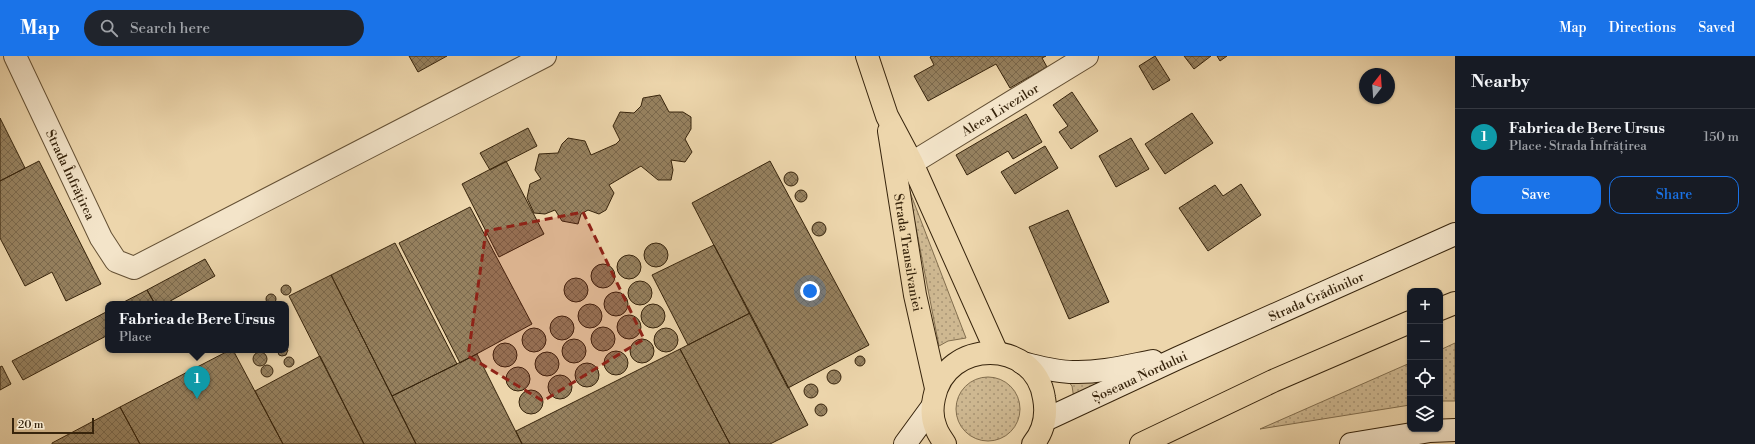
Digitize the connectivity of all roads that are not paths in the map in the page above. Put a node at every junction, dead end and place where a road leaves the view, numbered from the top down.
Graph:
1 (15, 56) edge
2 (545, 56) edge
3 (866, 56) edge
4 (1087, 56) edge
5 (887, 116) junction
6 (912, 163) junction
7 (1455, 234) edge
8 (1455, 303) edge
9 (1443, 308) edge
10 (1407, 323) edge
11 (998, 353) junction
12 (1178, 358) junction
13 (1022, 363) junction
14 (934, 398) junction
15 (1455, 430) edge
16 (1041, 437) edge
17 (905, 444) edge
18 (945, 444) edge
19 (1141, 444) edge
20 (1351, 444) edge

1 - 2 street, Strada Înfrățirea
3 - 5 main road, Strada Transilvaniei
4 - 6 street, Aleea Livezilor
5 - 6 main road, Strada Transilvaniei
5 - 14 main road, Strada Transilvaniei
6 - 11 main road, Strada Transilvaniei
7 - 12 street, Strada Grădinilor
8 - 9 main road
10 - 19 main road
11 - 13 main road
11 - 14 main road
12 - 13 street, Șoseaua Nordului
12 - 16 street, Șoseaua Nordului
13 - 16 main road
14 - 17 street
14 - 18 main road, Strada Transilvaniei
15 - 20 street

